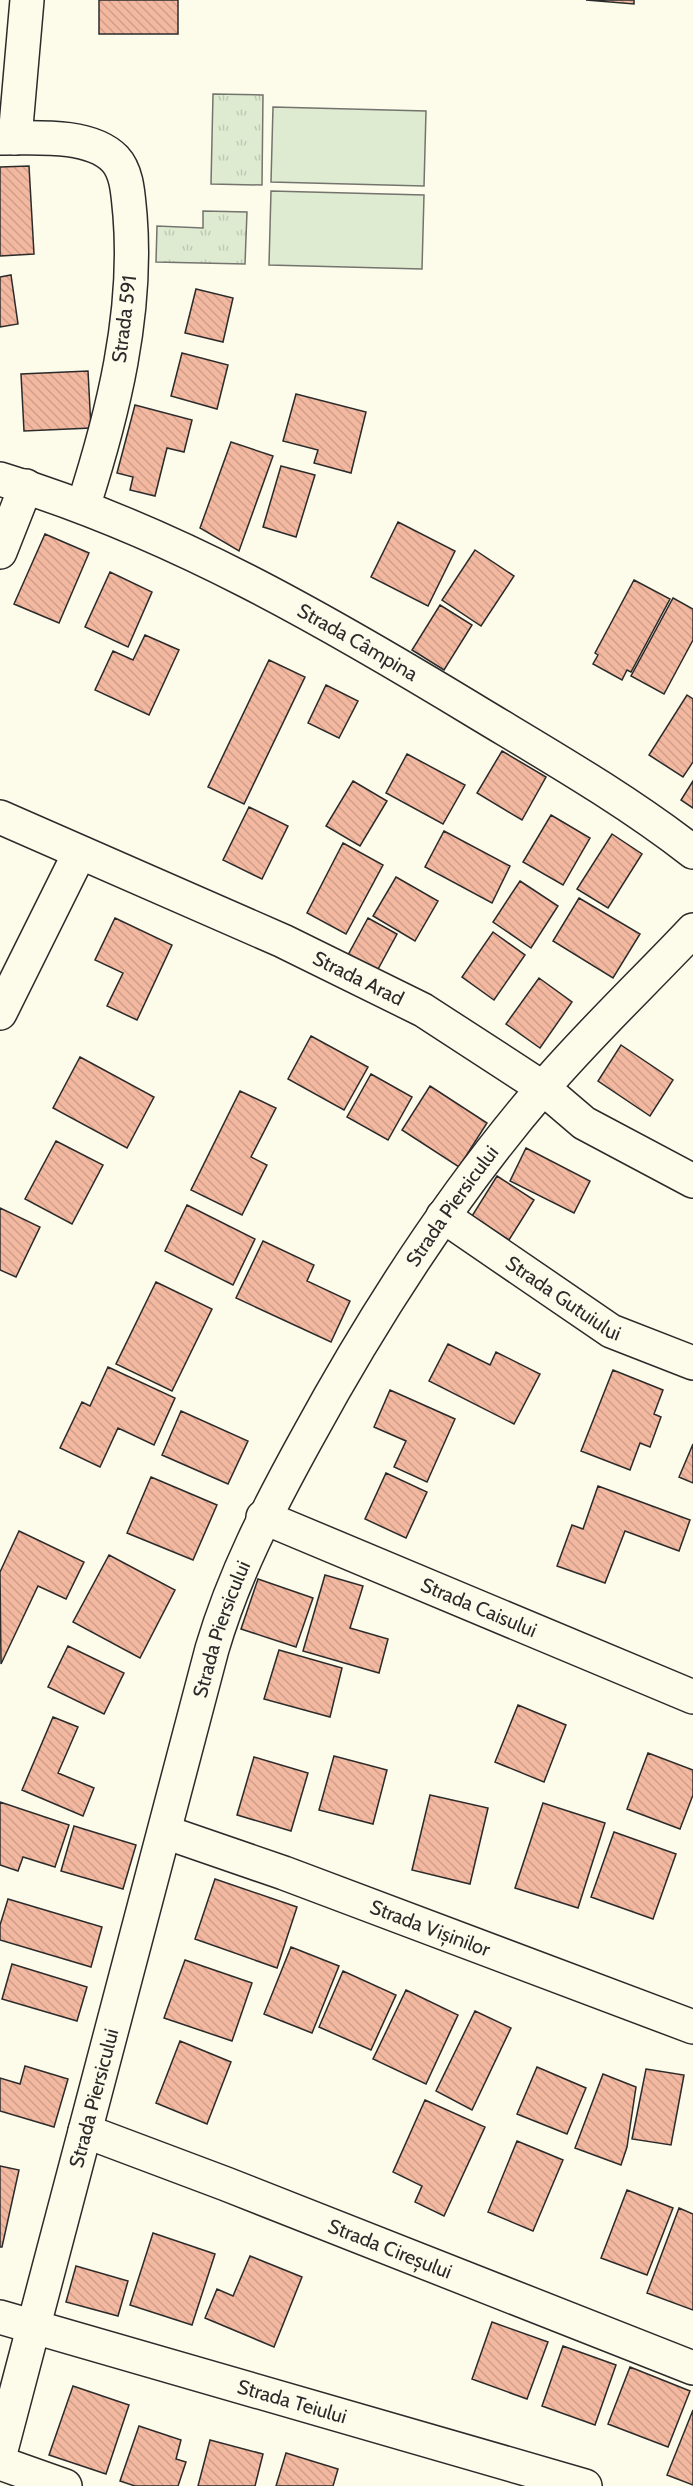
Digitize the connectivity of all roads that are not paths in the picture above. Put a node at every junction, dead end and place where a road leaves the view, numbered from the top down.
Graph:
1 (27, 0) edge
2 (8, 138) edge
3 (13, 482) edge
4 (83, 507) junction
5 (0, 552) edge
6 (0, 818) edge
7 (693, 852) edge
8 (79, 854) junction
9 (693, 930) edge
10 (0, 1013) edge
11 (543, 1088) junction
12 (693, 1181) edge
13 (443, 1216) junction
14 (693, 1363) edge
15 (263, 1518) junction
16 (693, 1697) edge
17 (165, 1832) junction
18 (693, 2027) edge
19 (85, 2131) junction
20 (0, 2317) edge
21 (35, 2326) junction
22 (693, 2368) edge
23 (0, 2454) edge
24 (0, 2463) edge
25 (65, 2486) edge
26 (585, 2486) edge

1 - 2 street
2 - 4 street, Strada 591
3 - 4 street, Strada Câmpina
3 - 5 street
4 - 7 street, Strada Câmpina
6 - 8 street, Strada Arad
8 - 10 street
8 - 11 street, Strada Arad
9 - 11 street, Strada Piersicului
11 - 12 street, Strada Arad
11 - 13 street, Strada Piersicului
13 - 14 street, Strada Gutuiului
13 - 15 street, Strada Piersicului
15 - 16 street, Strada Caisului
15 - 17 street, Strada Piersicului
17 - 18 street, Strada Vișinilor
17 - 19 street, Strada Piersicului
19 - 21 street, Strada Piersicului
19 - 22 street, Strada Cireșului
20 - 21 street, Strada Teiului
21 - 23 street, Strada Piersicului
21 - 26 street, Strada Teiului
24 - 25 street

